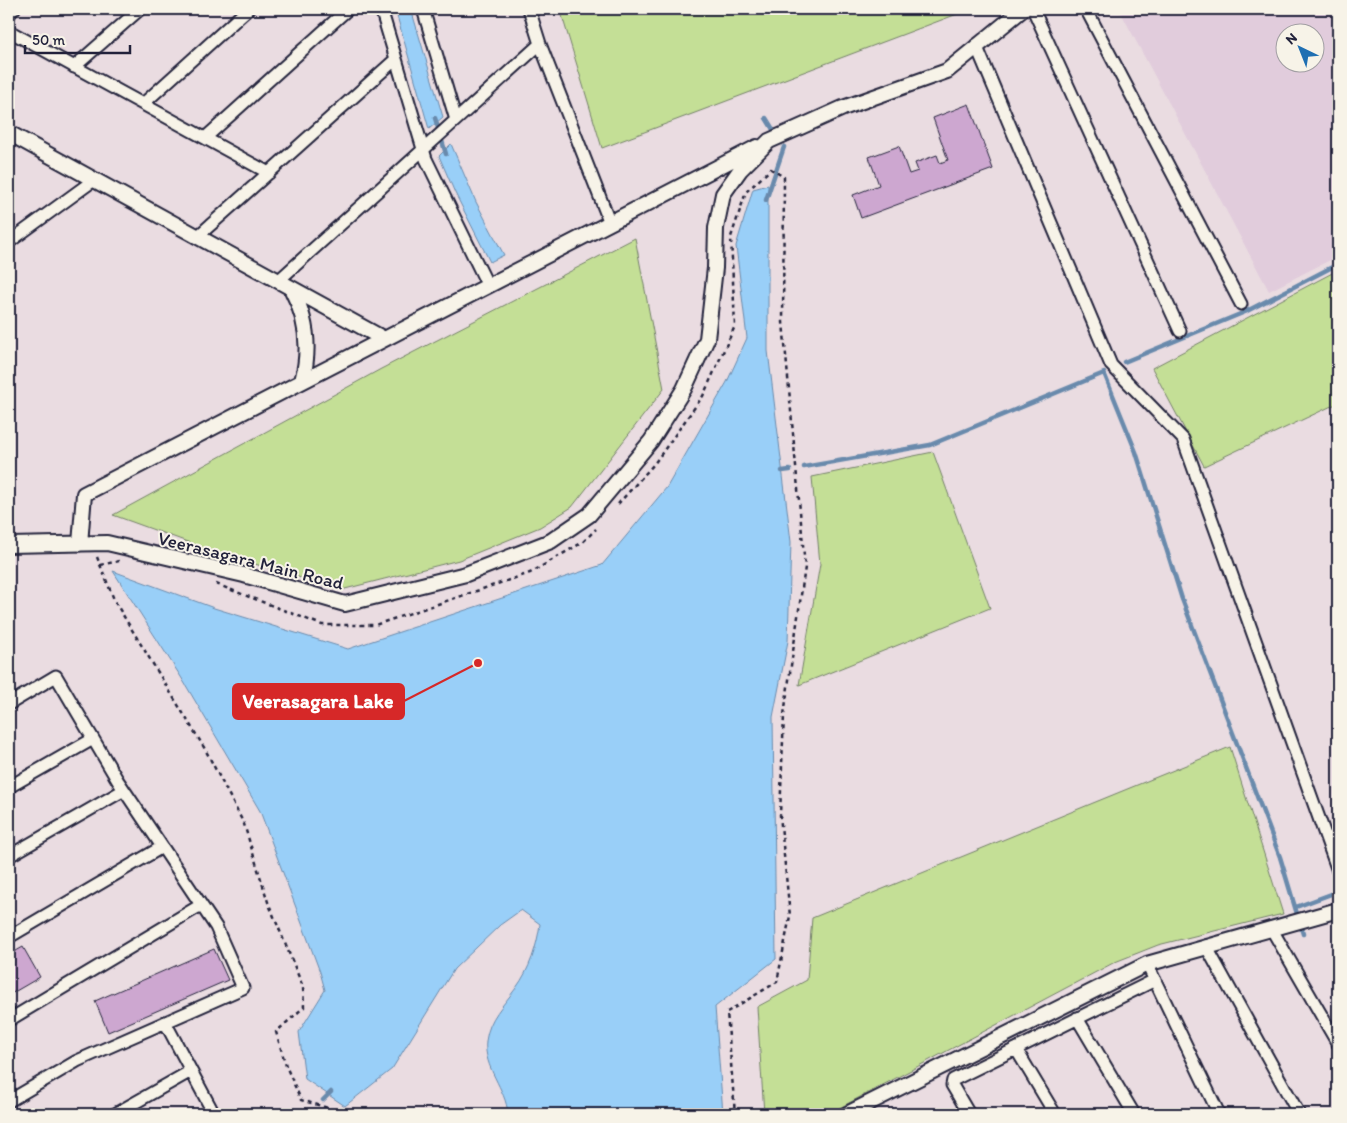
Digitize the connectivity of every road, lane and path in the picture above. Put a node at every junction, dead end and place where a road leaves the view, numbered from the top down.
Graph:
1 (14, 9) edge
2 (140, 9) edge
3 (248, 9) edge
4 (348, 9) edge
5 (381, 9) edge
6 (423, 9) edge
7 (529, 9) edge
8 (1023, 9) edge
9 (1033, 9) edge
10 (1086, 9) edge
11 (9, 14) edge
12 (9, 31) edge
13 (540, 44) junction
14 (976, 45) junction
15 (396, 59) junction
16 (74, 67) junction
17 (143, 104) junction
18 (452, 124) junction
19 (9, 133) edge
20 (205, 138) junction
21 (769, 141) junction
22 (423, 150) junction
23 (270, 173) junction
24 (94, 180) junction
25 (610, 223) junction
26 (197, 236) junction
27 (9, 242) edge
28 (278, 281) junction
29 (488, 286) junction
30 (291, 288) junction
31 (1241, 304) dead end
32 (1180, 331) dead end
33 (384, 339) junction
34 (302, 381) junction
35 (616, 507) dead end
36 (596, 528) dead end
37 (84, 543) junction
38 (9, 545) edge
39 (126, 563) dead end
40 (100, 565) junction
41 (211, 582) dead end
42 (9, 704) edge
43 (93, 739) junction
44 (9, 787) edge
45 (124, 790) junction
46 (162, 847) junction
47 (9, 856) edge
48 (1338, 870) edge
49 (201, 905) junction
50 (1338, 910) edge
51 (1271, 928) junction
52 (9, 937) edge
53 (1206, 946) junction
54 (1147, 964) junction
55 (1155, 980) junction
56 (1077, 1018) junction
57 (9, 1020) edge
58 (165, 1022) junction
59 (1338, 1044) edge
60 (1016, 1049) junction
61 (191, 1071) junction
62 (9, 1102) edge
63 (115, 1114) edge
64 (214, 1114) edge
65 (348, 1114) edge
66 (735, 1114) edge
67 (848, 1114) edge
68 (969, 1114) edge
69 (1055, 1114) edge
70 (1134, 1114) edge
71 (1218, 1114) edge
72 (1299, 1114) edge

1 - 11 street
2 - 16 street
3 - 17 street
4 - 20 street
5 - 15 street
6 - 18 street
7 - 13 street
8 - 14 street, Veerasagara Main Road
9 - 32 street
10 - 31 street
12 - 16 street
13 - 18 street
13 - 25 street
14 - 21 street, Veerasagara Main Road
14 - 48 street
15 - 22 street
15 - 23 street
16 - 17 street
17 - 20 street
18 - 22 street
19 - 24 street
20 - 23 street
21 - 25 street
21 - 37 street, Veerasagara Main Road
22 - 28 street
22 - 29 street
23 - 26 street
24 - 26 street
24 - 27 street
25 - 29 street
26 - 28 street
28 - 30 street
29 - 33 street
30 - 33 street
30 - 34 street
33 - 34 street
34 - 37 street
35 - 66 path
36 - 41 path
37 - 38 street, Veerasagara Main Road
37 - 40 path
39 - 40 path
40 - 65 path
42 - 43 street
43 - 44 street
43 - 45 street
45 - 46 street
45 - 47 street
46 - 49 street
46 - 52 street
49 - 57 street
49 - 58 street
50 - 51 street
51 - 53 street
51 - 59 street
53 - 54 street
53 - 72 street
54 - 55 street
54 - 67 street
55 - 56 street
55 - 71 street
56 - 60 street
56 - 70 street
58 - 61 street
58 - 62 street
60 - 68 street
60 - 69 street
61 - 63 street
61 - 64 street

